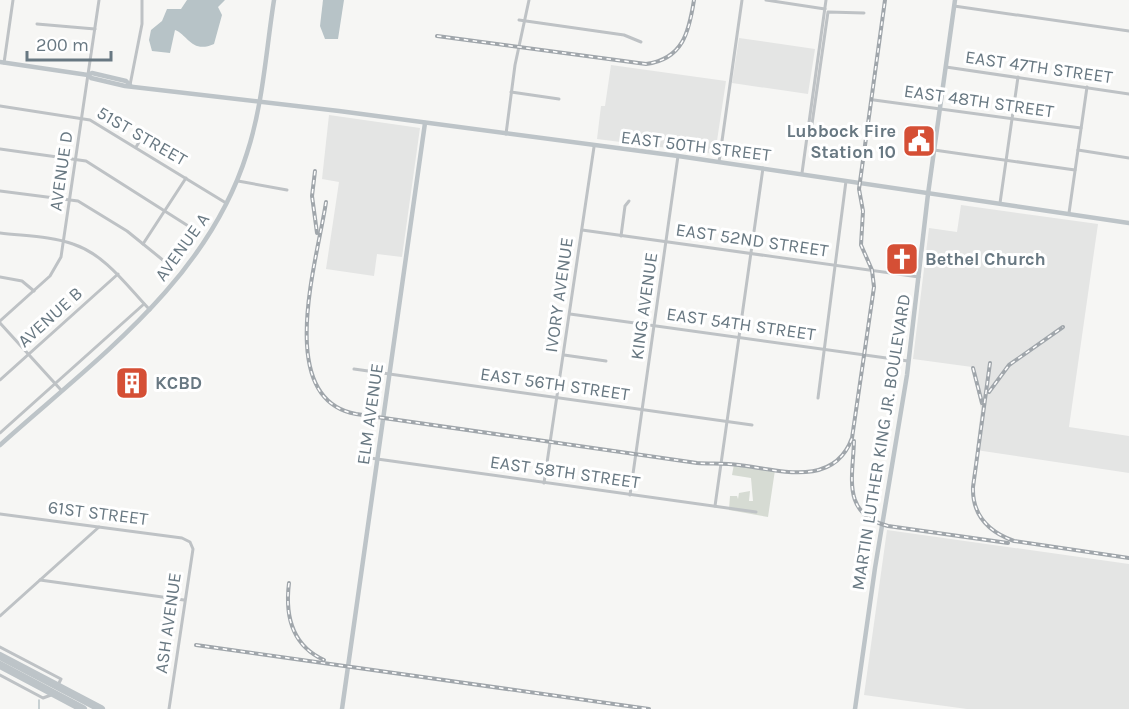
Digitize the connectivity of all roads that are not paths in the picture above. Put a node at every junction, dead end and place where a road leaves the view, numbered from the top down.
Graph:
1 (13, 0) edge
2 (99, 0) edge
3 (142, 0) edge
4 (274, 0) edge
5 (529, 0) edge
6 (742, 0) edge
7 (766, 0) edge
8 (826, 0) edge
9 (955, 3) edge
10 (825, 9) junction
11 (864, 13) dead end
12 (519, 20) dead end
13 (526, 22) junction
14 (37, 24) dead end
15 (95, 29) junction
16 (1129, 31) edge
17 (641, 42) dead end
18 (2, 62) edge
19 (946, 67) junction
20 (88, 75) junction
21 (1018, 77) junction
22 (130, 85) junction
23 (1087, 87) junction
24 (511, 92) junction
25 (1129, 93) edge
26 (559, 99) dead end
27 (874, 100) dead end
28 (259, 103) junction
29 (0, 106) edge
30 (940, 109) junction
31 (82, 118) junction
32 (1012, 119) junction
33 (425, 123) junction
34 (1081, 128) junction
35 (146, 131) dead end
36 (506, 135) junction
37 (810, 138) dead end
38 (136, 147) junction
39 (594, 147) junction
40 (0, 148) edge
41 (934, 150) junction
42 (1078, 150) junction
43 (678, 156) junction
44 (1129, 158) edge
45 (76, 159) junction
46 (1006, 160) junction
47 (719, 162) junction
48 (763, 168) junction
49 (1075, 170) junction
50 (802, 173) junction
51 (186, 178) junction
52 (846, 180) junction
53 (238, 181) junction
54 (287, 190) dead end
55 (0, 191) edge
56 (928, 194) junction
57 (70, 200) junction
58 (629, 201) dead end
59 (228, 204) junction
60 (999, 205) junction
61 (166, 210) junction
62 (1069, 215) junction
63 (1129, 223) edge
64 (193, 229) dead end
65 (582, 230) junction
66 (0, 233) edge
67 (621, 236) junction
68 (64, 242) junction
69 (667, 242) junction
70 (142, 243) junction
71 (750, 254) junction
72 (169, 265) dead end
73 (834, 265) junction
74 (118, 274) junction
75 (0, 277) edge
76 (919, 277) junction
77 (34, 291) junction
78 (144, 304) junction
79 (150, 310) junction
80 (570, 314) junction
81 (0, 322) edge
82 (654, 326) junction
83 (739, 338) junction
84 (823, 349) junction
85 (29, 354) junction
86 (564, 355) junction
87 (606, 361) dead end
88 (908, 362) junction
89 (354, 369) dead end
90 (390, 374) junction
91 (0, 380) edge
92 (55, 383) junction
93 (61, 390) junction
94 (557, 398) junction
95 (818, 398) dead end
96 (642, 410) junction
97 (727, 422) junction
98 (752, 425) dead end
99 (0, 433) edge
100 (0, 445) edge
101 (370, 458) dead end
102 (378, 459) junction
103 (544, 483) junction
104 (630, 495) junction
105 (715, 506) junction
106 (756, 512) dead end
107 (0, 514) edge
108 (99, 527) junction
109 (190, 542) joint
110 (40, 580) junction
111 (184, 600) junction
112 (0, 616) edge
113 (0, 647) edge
114 (0, 656) edge
115 (0, 666) edge
116 (0, 675) edge
117 (58, 685) junction
118 (52, 693) junction
119 (83, 709) edge
120 (101, 709) edge
121 (169, 709) edge
122 (342, 709) edge
123 (855, 709) edge

1 - 18 street
2 - 15 street, AVENUE D
3 - 22 street
4 - 28 main road, AVENUE A
5 - 13 street
6 - 47 street
7 - 10 street
8 - 10 street
9 - 16 street
9 - 19 main road, MARTIN LUTHER KING JR. BOULEVARD
10 - 50 street
11 - 37 street
12 - 13 street
13 - 17 street
13 - 24 street
14 - 15 street
15 - 20 street, AVENUE D
18 - 20 main road, EAST 50TH STREET
19 - 21 street, EAST 47TH STREET
19 - 30 main road, MARTIN LUTHER KING JR. BOULEVARD
20 - 22 main road, EAST 50TH STREET
20 - 31 street, AVENUE D
21 - 23 street, EAST 47TH STREET
21 - 32 street
22 - 28 main road, EAST 50TH STREET
23 - 25 street, EAST 47TH STREET
23 - 34 street
24 - 26 street
24 - 36 street
27 - 30 street, EAST 48TH STREET
28 - 33 main road, EAST 50TH STREET
28 - 53 main road, AVENUE A
29 - 31 street, 51ST STREET
30 - 32 street, EAST 48TH STREET
30 - 41 main road, MARTIN LUTHER KING JR. BOULEVARD
31 - 38 street, 51ST STREET
31 - 45 street, AVENUE D
32 - 34 street, EAST 48TH STREET
32 - 46 street
33 - 36 main road, EAST 50TH STREET
33 - 90 main road, ELM AVENUE
34 - 42 street
35 - 38 street
36 - 39 main road, EAST 50TH STREET
38 - 51 street, 51ST STREET
39 - 43 main road, EAST 50TH STREET
39 - 65 street, IVORY AVENUE
40 - 45 street
41 - 46 street
41 - 56 main road, MARTIN LUTHER KING JR. BOULEVARD
42 - 44 street
42 - 49 street
43 - 47 main road, EAST 50TH STREET
43 - 69 street, KING AVENUE
45 - 57 street, AVENUE D
45 - 61 street
46 - 49 street
46 - 60 street
47 - 48 main road, EAST 50TH STREET
48 - 50 main road, EAST 50TH STREET
48 - 71 street
49 - 62 street
50 - 52 main road, EAST 50TH STREET
51 - 59 street, 51ST STREET
51 - 61 street
52 - 56 main road, EAST 50TH STREET
52 - 73 street
53 - 54 street
53 - 59 main road, AVENUE A
55 - 57 street
56 - 60 main road, EAST 50TH STREET
56 - 76 main road, MARTIN LUTHER KING JR. BOULEVARD
57 - 68 street, AVENUE D
57 - 70 street
58 - 67 street
59 - 79 main road, AVENUE A
60 - 62 main road, EAST 50TH STREET
61 - 64 street
61 - 70 street
62 - 63 main road, EAST 50TH STREET
65 - 67 street, EAST 52ND STREET
65 - 80 street, IVORY AVENUE
66 - 68 street
67 - 69 street, EAST 52ND STREET
68 - 74 street
68 - 77 street, AVENUE D
69 - 71 street, EAST 52ND STREET
69 - 82 street, KING AVENUE
70 - 72 street
71 - 73 street, EAST 52ND STREET
71 - 83 street
73 - 76 street, EAST 52ND STREET
73 - 84 street
74 - 78 street
74 - 85 street, AVENUE B
75 - 77 street
76 - 88 main road, MARTIN LUTHER KING JR. BOULEVARD
77 - 81 street, AVENUE D
78 - 79 street
78 - 92 street
79 - 93 main road, AVENUE A
80 - 82 street, EAST 54TH STREET
80 - 86 street, IVORY AVENUE
81 - 85 street
82 - 83 street, EAST 54TH STREET
82 - 96 street, KING AVENUE
83 - 84 street, EAST 54TH STREET
83 - 97 street
84 - 88 street, EAST 54TH STREET
84 - 95 street
85 - 91 street, AVENUE B
85 - 92 street
86 - 87 street
86 - 94 street, IVORY AVENUE
88 - 123 main road, MARTIN LUTHER KING JR. BOULEVARD
89 - 90 street, EAST 56TH STREET
90 - 94 street, EAST 56TH STREET
90 - 102 main road, ELM AVENUE
92 - 93 street
92 - 99 street
93 - 100 main road, AVENUE A
94 - 96 street, EAST 56TH STREET
94 - 103 street, IVORY AVENUE
96 - 97 street, EAST 56TH STREET
96 - 104 street, KING AVENUE
97 - 98 street, EAST 56TH STREET
97 - 105 street
101 - 102 street, EAST 58TH STREET
102 - 103 street, EAST 58TH STREET
102 - 122 main road, ELM AVENUE
103 - 104 street, EAST 58TH STREET
104 - 105 street, EAST 58TH STREET
105 - 106 street, EAST 58TH STREET
107 - 108 street, 61ST STREET
108 - 109 street, 61ST STREET
108 - 110 street
109 - 111 street, ASH AVENUE
110 - 111 street
110 - 112 street
111 - 121 street, ASH AVENUE
113 - 117 street
114 - 117 highway
115 - 118 highway
116 - 118 street
117 - 118 highway
117 - 120 highway
118 - 119 highway

